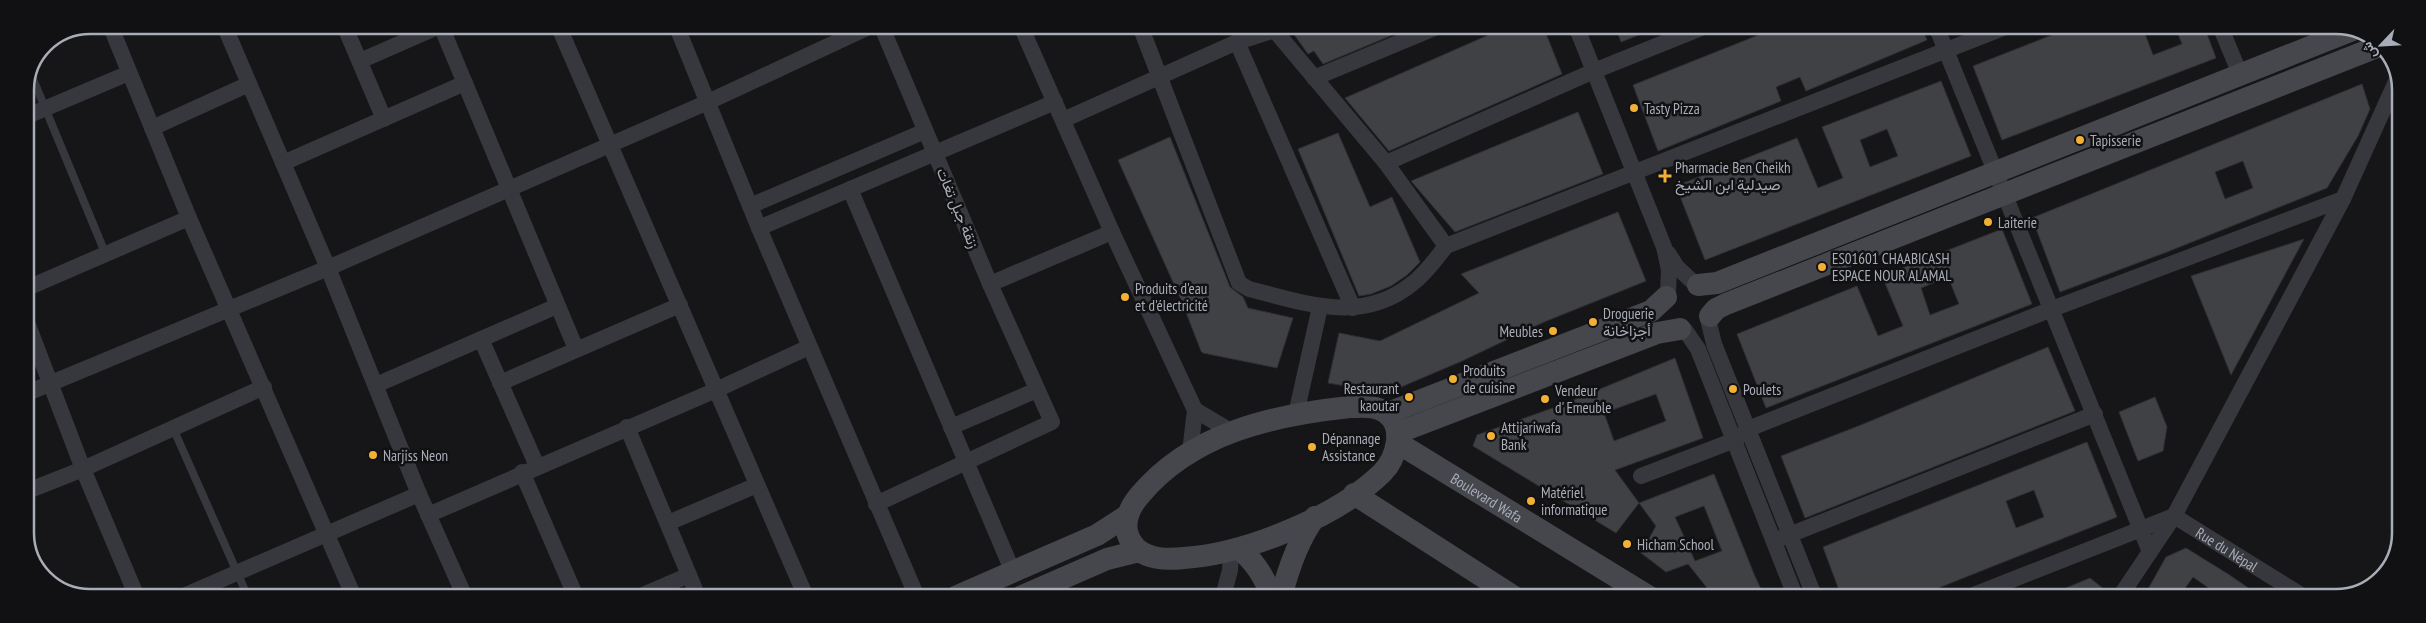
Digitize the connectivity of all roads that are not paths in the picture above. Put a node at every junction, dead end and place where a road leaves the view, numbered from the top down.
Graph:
1 (114, 34) edge
2 (228, 34) edge
3 (348, 34) edge
4 (421, 34) edge
5 (445, 34) edge
6 (562, 34) edge
7 (680, 34) edge
8 (856, 34) edge
9 (883, 34) edge
10 (1025, 34) edge
11 (1143, 34) edge
12 (1257, 34) edge
13 (1278, 34) edge
14 (1420, 34) edge
15 (1579, 34) edge
16 (1686, 34) edge
17 (1939, 34) edge
18 (1987, 34) edge
19 (2223, 34) edge
20 (2341, 34) edge
21 (1236, 42) junction
22 (2373, 48) edge
23 (1946, 50) junction
24 (360, 61) junction
25 (1594, 71) junction
26 (129, 73) junction
27 (2240, 74) junction
28 (1160, 77) junction
29 (1314, 78) junction
30 (35, 83) edge
31 (465, 83) junction
32 (249, 84) junction
33 (2392, 90) edge
34 (708, 102) junction
35 (1055, 102) junction
36 (45, 109) junction
37 (34, 113) edge
38 (384, 119) junction
39 (1063, 120) junction
40 (152, 128) junction
41 (925, 131) junction
42 (612, 144) junction
43 (934, 153) junction
44 (283, 163) junction
45 (1386, 163) junction
46 (1994, 172) junction
47 (1635, 173) junction
48 (509, 188) junction
49 (850, 190) junction
50 (2004, 195) junction
51 (2343, 199) junction
52 (750, 206) junction
53 (189, 218) junction
54 (759, 228) junction
55 (1112, 232) junction
56 (1446, 246) junction
57 (1664, 247) junction
58 (106, 254) junction
59 (328, 268) junction
60 (990, 284) junction
61 (1696, 284) junction
62 (34, 285) edge
63 (1667, 295) junction
64 (680, 304) junction
65 (558, 306) junction
66 (1320, 307) junction
67 (229, 308) junction
68 (1353, 308) junction
69 (2052, 309) junction
70 (1709, 318) junction
71 (1682, 329) junction
72 (34, 339) edge
73 (481, 339) junction
74 (809, 347) junction
75 (576, 349) junction
76 (52, 382) junction
77 (500, 383) junction
78 (376, 385) junction
79 (264, 388) junction
80 (34, 390) edge
81 (716, 390) junction
82 (1037, 390) junction
83 (1195, 410) junction
84 (1296, 414) junction
85 (2095, 414) junction
86 (628, 427) junction
87 (951, 427) junction
88 (174, 428) junction
89 (1748, 429) junction
90 (1394, 430) junction
91 (1232, 432) junction
92 (1734, 440) junction
93 (1190, 452) junction
94 (964, 462) junction
95 (83, 469) junction
96 (530, 469) junction
97 (1641, 476) dead end
98 (757, 485) junction
99 (34, 489) edge
100 (419, 494) junction
101 (1354, 494) junction
102 (876, 504) junction
103 (428, 515) junction
104 (1128, 515) junction
105 (2174, 516) junction
106 (1316, 517) junction
107 (668, 523) junction
108 (2141, 529) junction
109 (327, 534) junction
110 (1790, 536) junction
111 (1774, 541) junction
112 (1235, 550) junction
113 (1139, 551) junction
114 (2150, 552) junction
115 (238, 572) junction
116 (1013, 572) junction
117 (689, 575) junction
118 (134, 589) edge
119 (199, 589) edge
120 (245, 589) edge
121 (351, 589) edge
122 (461, 589) edge
123 (573, 589) edge
124 (657, 589) edge
125 (695, 589) edge
126 (802, 589) edge
127 (913, 589) edge
128 (974, 589) edge
129 (1039, 589) edge
130 (1225, 589) edge
131 (1269, 589) edge
132 (1284, 589) edge
133 (1502, 589) edge
134 (1637, 589) edge
135 (1793, 589) edge
136 (1811, 589) edge
137 (1989, 589) edge
138 (2125, 589) edge
139 (2292, 589) edge

1 - 26 street
2 - 32 street
3 - 24 street
4 - 24 street
5 - 31 street
6 - 42 street
7 - 34 street
8 - 34 street
9 - 41 street, زنقة جبل تغات
10 - 35 street
11 - 28 street
12 - 21 street
13 - 29 street
14 - 29 street
15 - 25 street
16 - 25 street
17 - 23 street
18 - 23 street
19 - 27 street
20 - 27 street
21 - 28 street
21 - 68 street
22 - 50 street
23 - 46 street
23 - 47 street
24 - 38 street
25 - 45 street
25 - 47 street
26 - 36 street
26 - 40 street
27 - 46 street
28 - 39 street
28 - 66 street
29 - 45 street
30 - 36 lane
31 - 38 street
31 - 48 street
32 - 40 street
32 - 44 street
33 - 51 street
34 - 42 street
34 - 52 street
35 - 39 street
35 - 43 street
36 - 37 street
36 - 58 lane
38 - 44 street
39 - 55 street
40 - 53 street
41 - 43 street, زنقة جبل تغات
41 - 52 street
42 - 48 street
42 - 64 street
43 - 49 street
43 - 60 street, زنقة جبل تغات
44 - 59 street
45 - 56 street
46 - 50 street
46 - 61 street
47 - 56 street
47 - 57 street
48 - 59 street
48 - 65 street
49 - 54 street
49 - 87 street
50 - 69 street
50 - 70 street
51 - 69 street
51 - 105 street
52 - 54 street
53 - 58 street
53 - 67 street
54 - 74 street
55 - 60 street
55 - 83 street
56 - 68 street
57 - 61 street
57 - 63 street
58 - 62 street
59 - 67 street
59 - 78 street
60 - 82 street, زنقة جبل تغات
61 - 63 street
61 - 70 street
63 - 71 street
63 - 90 street
64 - 75 street
64 - 81 street
65 - 73 street
65 - 75 street
66 - 68 street
66 - 84 street
67 - 76 street
67 - 79 street
69 - 85 street
69 - 89 street
70 - 71 street
70 - 89 street
71 - 90 street
71 - 92 street
72 - 76 street
73 - 77 street
73 - 78 street
74 - 81 street
74 - 102 street
75 - 77 street
76 - 80 street
76 - 95 street
77 - 96 street
78 - 100 street
79 - 88 street
79 - 109 street
81 - 86 street
81 - 98 street
82 - 87 street
82 - 94 street, زنقة جبل تغات
83 - 91 street
83 - 93 street
84 - 90 street, Boulevard Wafa
84 - 91 street, Boulevard Wafa
85 - 108 street
85 - 110 street
86 - 96 street
86 - 107 street
87 - 94 street
88 - 95 street
88 - 115 lane
89 - 92 street
89 - 110 street
90 - 101 street
90 - 134 street, Boulevard Wafa
91 - 93 street, Boulevard Wafa
92 - 97 street
92 - 111 street
93 - 104 street, Boulevard Wafa
94 - 102 street
94 - 116 street
95 - 99 street
95 - 118 street
96 - 103 street
96 - 123 street
98 - 107 street
98 - 126 street
100 - 103 street
100 - 109 street
101 - 106 street
101 - 133 street
102 - 127 street
103 - 122 street
104 - 113 street
104 - 116 street
105 - 108 street
105 - 114 street
105 - 139 street, Rue du Népal
106 - 112 street
106 - 132 street
107 - 117 street
108 - 114 street
108 - 137 street
109 - 115 street
109 - 121 street
110 - 111 street
110 - 136 street
111 - 135 street
112 - 113 street
112 - 130 street
112 - 131 street
113 - 129 street
114 - 138 street
115 - 119 street
115 - 120 lane
116 - 128 street
117 - 124 street
117 - 125 street

